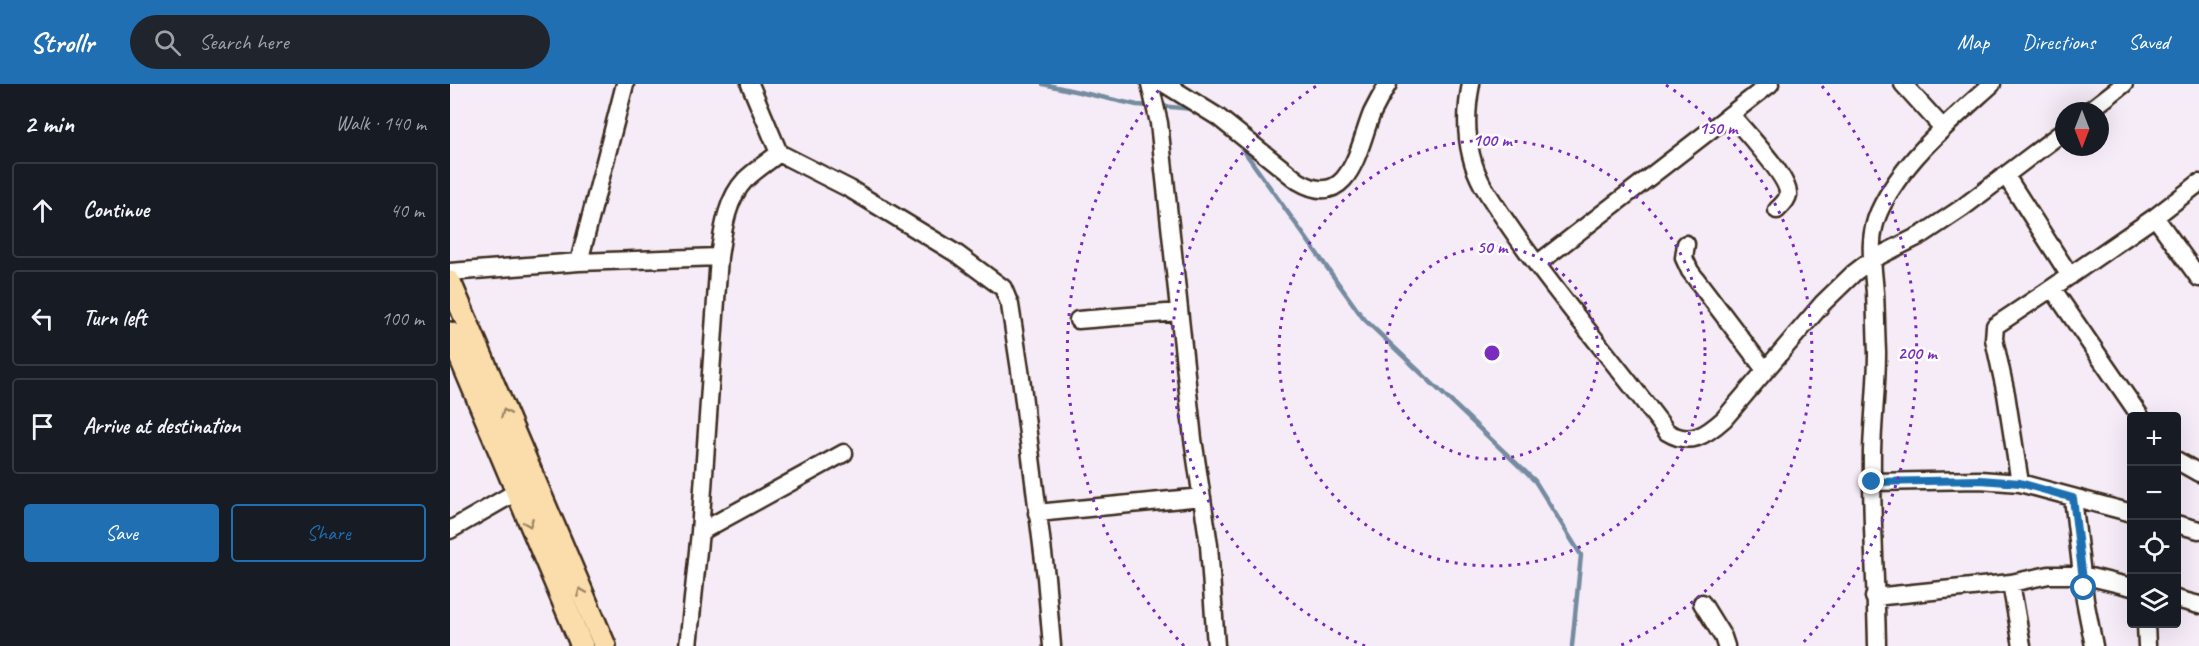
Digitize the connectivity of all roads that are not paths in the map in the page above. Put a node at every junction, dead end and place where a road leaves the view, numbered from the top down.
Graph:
1 (625, 84) edge
2 (750, 84) edge
3 (1150, 84) edge
4 (1165, 84) edge
5 (1388, 84) edge
6 (1471, 84) edge
7 (1770, 84) edge
8 (1902, 84) edge
9 (1992, 84) edge
10 (2124, 84) edge
11 (2101, 102) edge
12 (1731, 115) junction
13 (1943, 128) junction
14 (2055, 138) edge
15 (779, 153) junction
16 (2006, 176) junction
17 (2199, 183) edge
18 (1777, 210) dead end
19 (2155, 217) junction
20 (1686, 244) dead end
21 (719, 257) junction
22 (1871, 260) junction
23 (579, 262) junction
24 (1537, 264) junction
25 (450, 272) edge
26 (2070, 276) junction
27 (2199, 278) edge
28 (450, 282) edge
29 (2052, 288) junction
30 (1179, 312) junction
31 (1078, 320) dead end
32 (450, 333) edge
33 (1766, 370) junction
34 (2136, 412) edge
35 (844, 453) dead end
36 (2181, 463) edge
37 (2199, 473) edge
38 (1872, 482) junction
39 (2020, 483) junction
40 (525, 487) junction
41 (1202, 497) junction
42 (2073, 498) junction
43 (2127, 512) edge
44 (1037, 513) junction
45 (2181, 525) edge
46 (450, 530) edge
47 (2199, 530) edge
48 (700, 532) junction
49 (2082, 575) junction
50 (2011, 583) junction
51 (2127, 586) edge
52 (1874, 597) junction
53 (2181, 600) edge
54 (1702, 603) dead end
55 (2199, 605) edge
56 (2146, 628) edge
57 (582, 646) edge
58 (605, 646) edge
59 (688, 646) edge
60 (1052, 646) edge
61 (1216, 646) edge
62 (1726, 646) edge
63 (1877, 646) edge
64 (2022, 646) edge
65 (2094, 646) edge
66 (2147, 646) edge

1 - 23 street
2 - 15 street
3 - 30 street
4 - 5 street
6 - 24 street
7 - 12 street
8 - 13 street
9 - 13 street
10 - 11 street
12 - 18 street
12 - 24 street
13 - 22 street
14 - 16 street
15 - 21 street
15 - 44 street
16 - 22 street
16 - 26 street
17 - 19 street
19 - 26 street
19 - 27 street
20 - 33 street
21 - 23 street
21 - 48 street
22 - 33 street
22 - 38 street
23 - 25 street
24 - 33 street
26 - 29 street
40 -> 28 main road
29 - 34 street
29 - 39 street
30 - 31 street
30 - 41 street
32 - 40 main road
35 - 48 street
36 - 37 street
38 - 39 street
38 - 52 street
39 - 42 street
40 - 46 street
40 -> 57 main road
58 -> 40 main road
41 - 44 street
41 - 61 street
42 - 43 street
42 - 49 street
44 - 60 street
45 - 47 street
48 - 59 street
49 - 50 street
49 - 51 street
49 - 65 street
50 - 52 street
50 - 64 street
52 - 63 street
53 - 55 street
54 - 62 street
56 - 66 street

